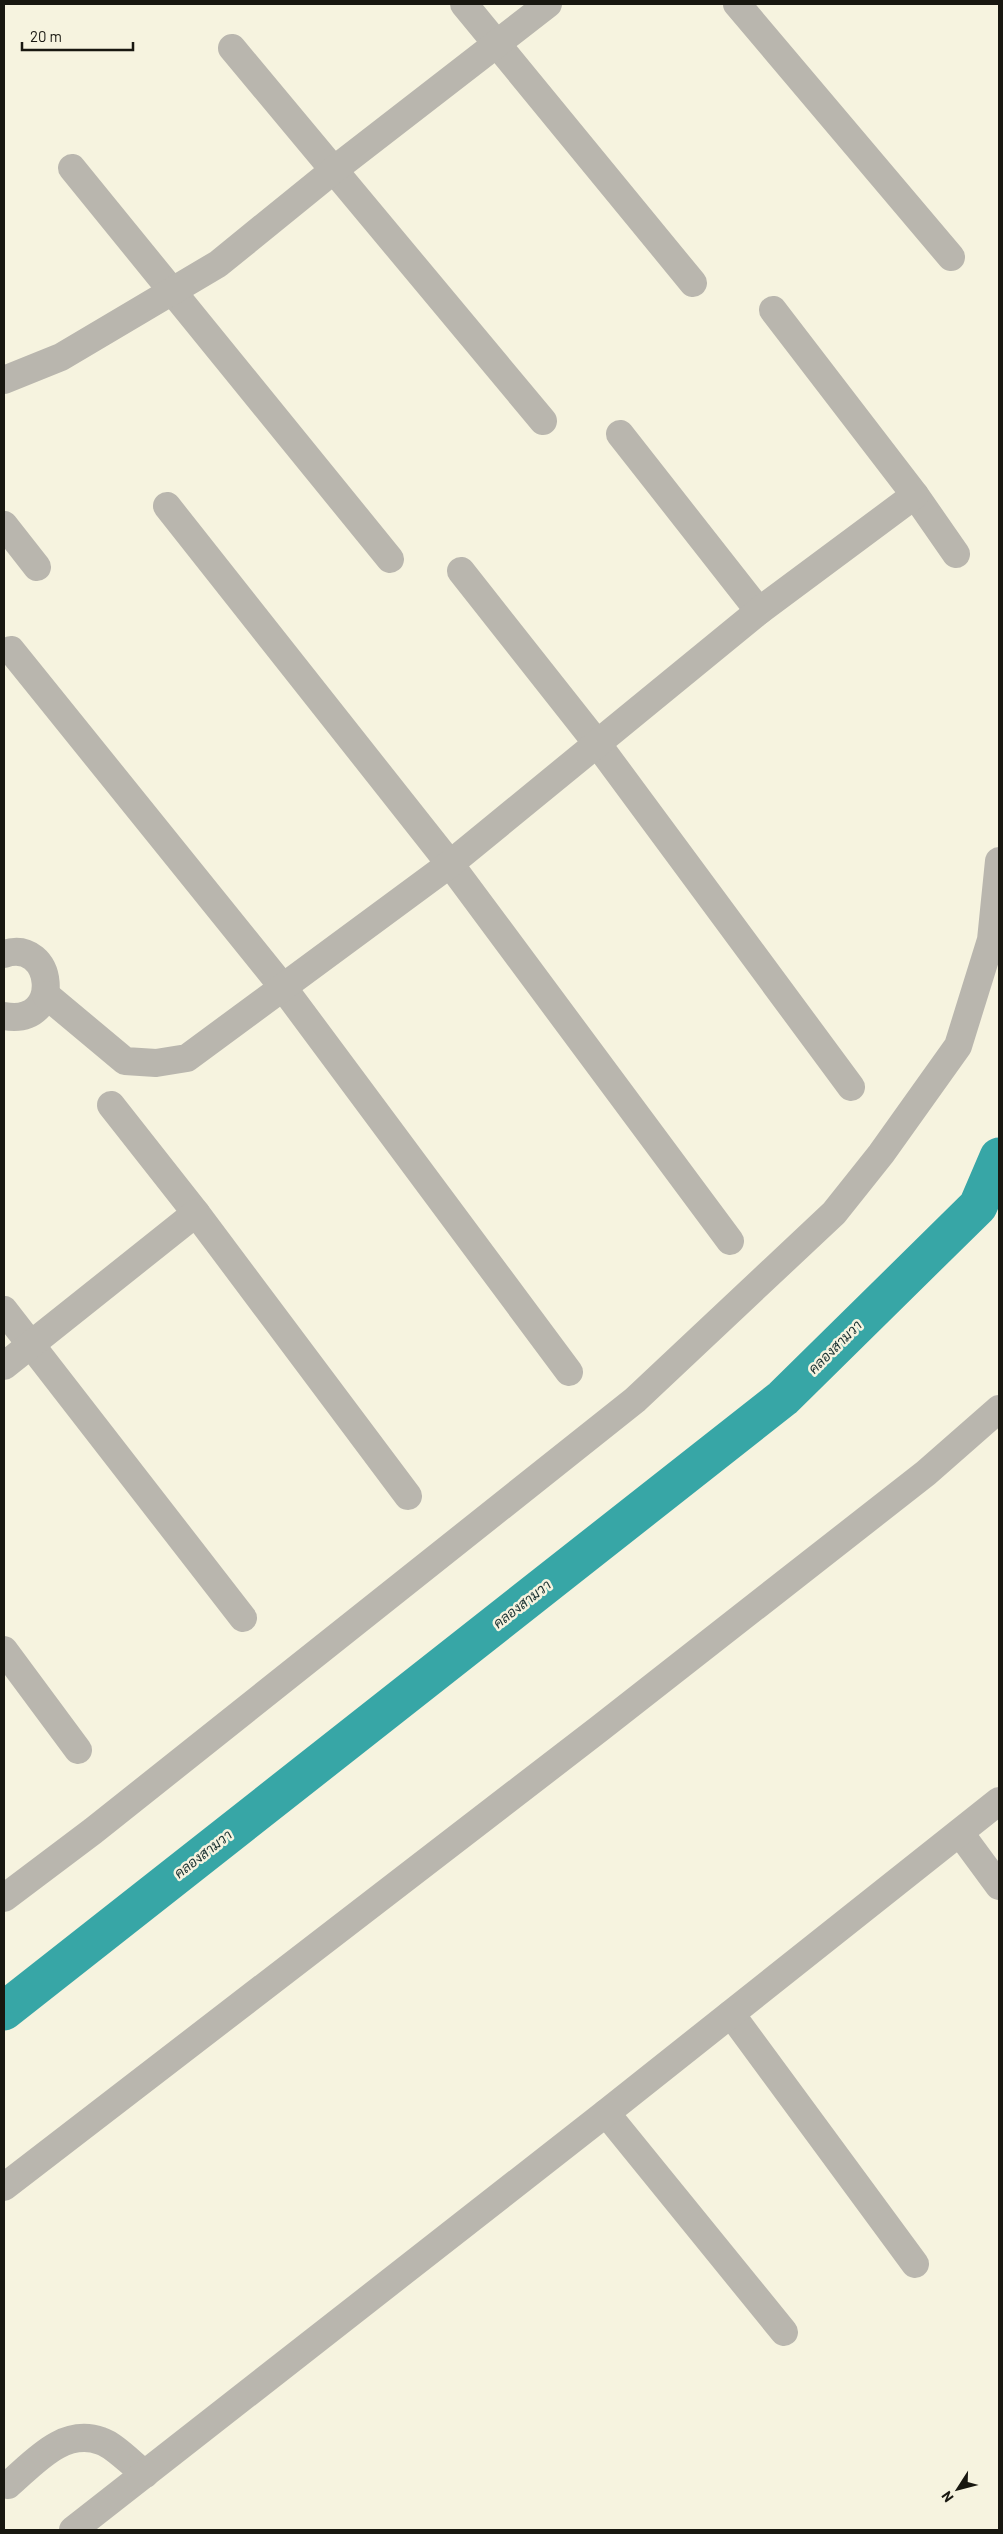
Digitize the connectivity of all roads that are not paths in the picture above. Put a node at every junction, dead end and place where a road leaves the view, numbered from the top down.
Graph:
1 (464, 4) edge
2 (548, 4) edge
3 (737, 4) edge
4 (496, 44) junction
5 (232, 48) dead end
6 (72, 168) dead end
7 (335, 169) junction
8 (951, 257) dead end
9 (693, 283) dead end
10 (172, 292) junction
11 (773, 310) dead end
12 (4, 380) edge
13 (543, 421) dead end
14 (620, 434) dead end
15 (915, 495) junction
16 (166, 506) dead end
17 (4, 525) edge
18 (956, 554) dead end
19 (390, 560) dead end
20 (37, 567) dead end
21 (461, 571) dead end
22 (759, 611) junction
23 (12, 650) dead end
24 (596, 742) junction
25 (999, 861) edge
26 (450, 864) junction
27 (6, 950) edge
28 (282, 986) junction
29 (46, 995) junction
30 (4, 1016) edge
31 (851, 1087) dead end
32 (111, 1105) dead end
33 (196, 1213) junction
34 (730, 1241) dead end
35 (4, 1310) edge
36 (31, 1344) junction
37 (4, 1366) edge
38 (569, 1372) dead end
39 (999, 1409) edge
40 (408, 1496) dead end
41 (244, 1618) dead end
42 (4, 1650) edge
43 (78, 1750) dead end
44 (999, 1801) edge
45 (960, 1833) junction
46 (999, 1886) edge
47 (4, 1898) edge
48 (731, 2014) junction
49 (606, 2113) junction
50 (4, 2187) edge
51 (914, 2264) dead end
52 (784, 2332) dead end
53 (145, 2474) junction
54 (8, 2485) dead end
55 (73, 2530) edge

1 - 4 street
2 - 4 street
3 - 8 street
4 - 7 street
4 - 9 street
5 - 7 street
6 - 10 street
7 - 10 street
7 - 13 street
10 - 12 street
10 - 19 street
11 - 15 street
14 - 22 street
15 - 18 street
15 - 22 street
16 - 26 street
17 - 20 street
21 - 24 street
22 - 24 street
23 - 28 street
24 - 26 street
24 - 31 street
25 - 47 street
26 - 28 street
26 - 34 street
27 - 29 street
28 - 29 street
28 - 38 street
29 - 30 street
32 - 33 street
33 - 36 street
33 - 40 street
35 - 36 street
36 - 37 street
36 - 41 street
39 - 50 street
42 - 43 street
44 - 45 street
45 - 46 street
45 - 48 street
48 - 49 street
48 - 51 street
49 - 52 street
49 - 53 street
53 - 54 street
53 - 55 street

